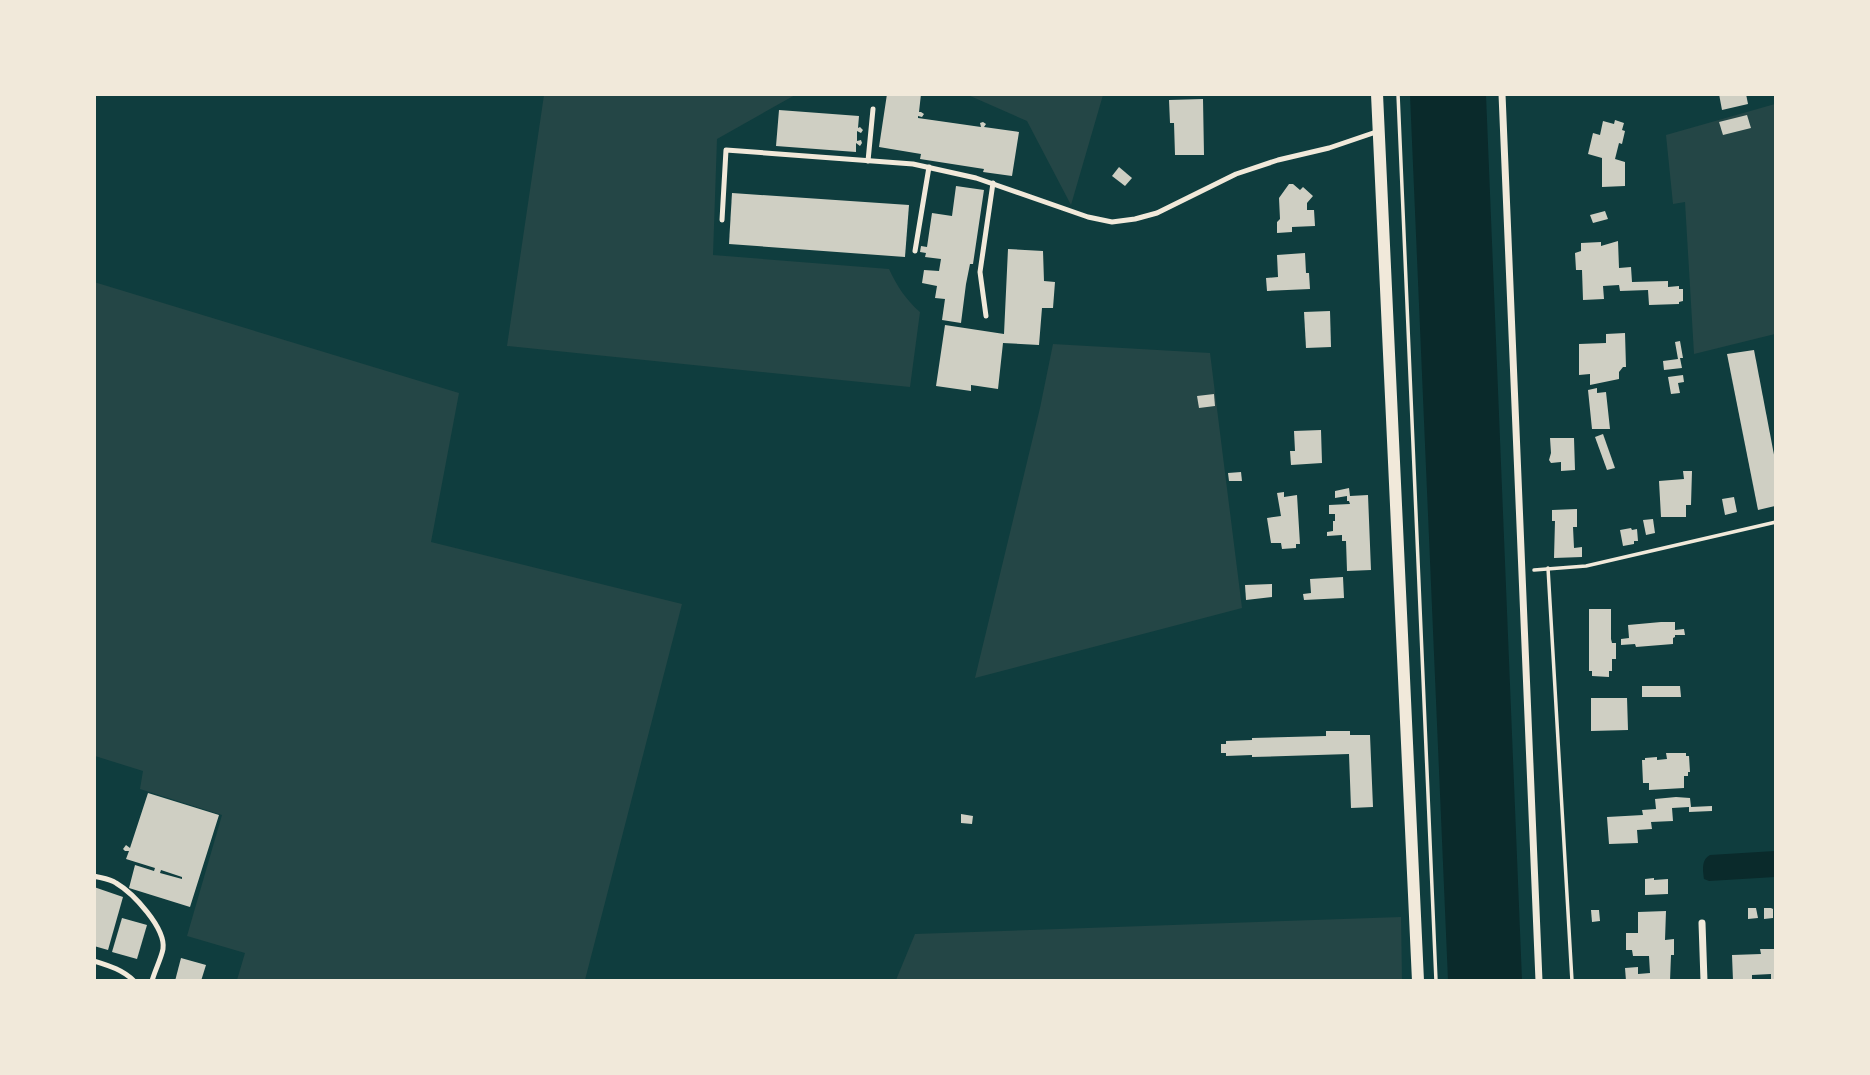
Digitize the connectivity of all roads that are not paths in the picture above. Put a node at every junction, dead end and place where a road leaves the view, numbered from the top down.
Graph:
1 (1377, 94) edge
2 (1502, 94) edge
3 (873, 109) dead end
4 (1379, 131) junction
5 (868, 161) junction
6 (929, 167) junction
7 (993, 183) junction
8 (722, 220) dead end
9 (915, 251) dead end
10 (986, 316) dead end
11 (94, 876) edge
12 (1702, 923) dead end
13 (94, 961) edge
14 (134, 981) edge
15 (152, 981) edge
16 (1418, 981) edge
17 (1539, 981) edge
18 (1704, 981) edge

1 - 4 street
2 - 17 street
3 - 5 lane
4 - 7 lane
4 - 16 street
5 - 6 lane
5 - 8 lane
6 - 7 lane
6 - 9 lane
7 - 10 lane
11 - 15 lane
12 - 18 street
13 - 14 lane

